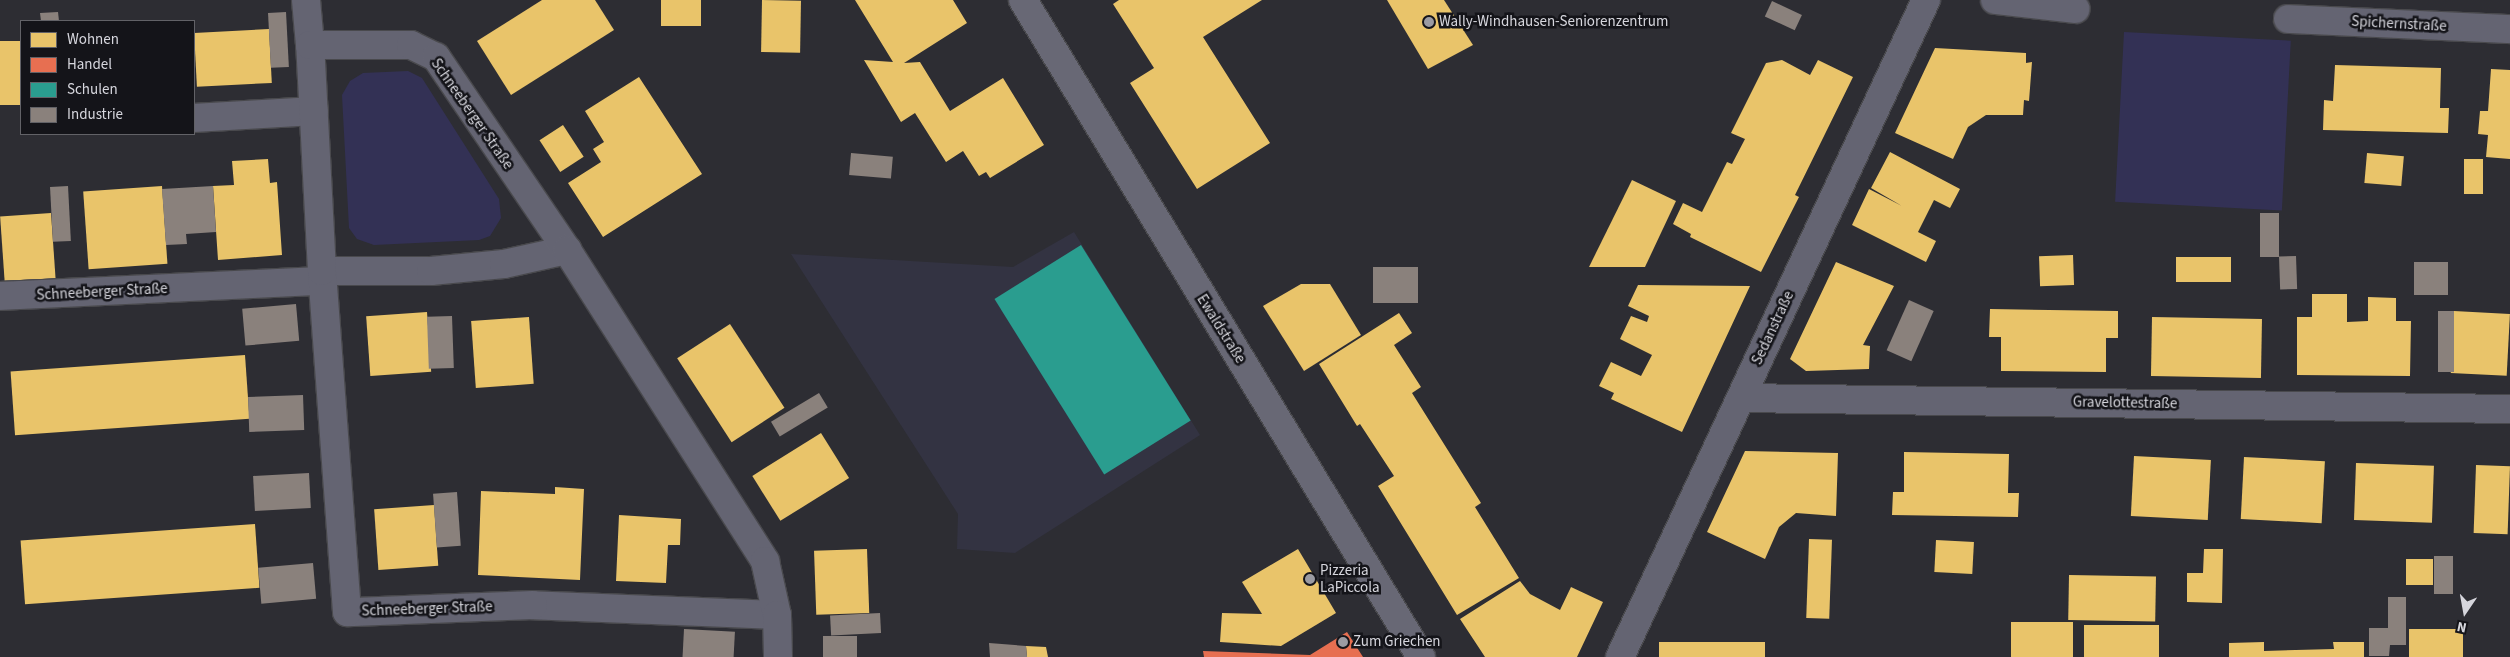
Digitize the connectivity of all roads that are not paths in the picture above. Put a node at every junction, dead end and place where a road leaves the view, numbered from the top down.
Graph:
1 (306, 0) edge
2 (1023, 0) edge
3 (1926, 0) edge
4 (1996, 0) edge
5 (2075, 9) dead end
6 (2288, 19) dead end
7 (2510, 29) edge
8 (310, 45) junction
9 (314, 111) junction
10 (195, 118) edge
11 (567, 250) junction
12 (322, 276) junction
13 (0, 296) edge
14 (1741, 398) junction
15 (2510, 409) edge
16 (777, 615) junction
17 (778, 657) edge
18 (1421, 657) edge
19 (1620, 657) edge

1 - 8 street, Schneeberger Straße
2 - 18 main road, Ewaldstraße
3 - 14 street, Sedanstraße
4 - 5 street
6 - 7 street, Spichernstraße
8 - 9 street, Schneeberger Straße
8 - 11 street, Schneeberger Straße
9 - 10 street
9 - 12 street, Schneeberger Straße
11 - 12 street, Schneeberger Straße
11 - 16 street, Schneeberger Straße
12 - 13 street, Schneeberger Straße
12 - 16 street, Schneeberger Straße
14 - 15 street, Gravelottestraße
14 - 19 street, Sedanstraße
16 - 17 street, Schneeberger Straße

